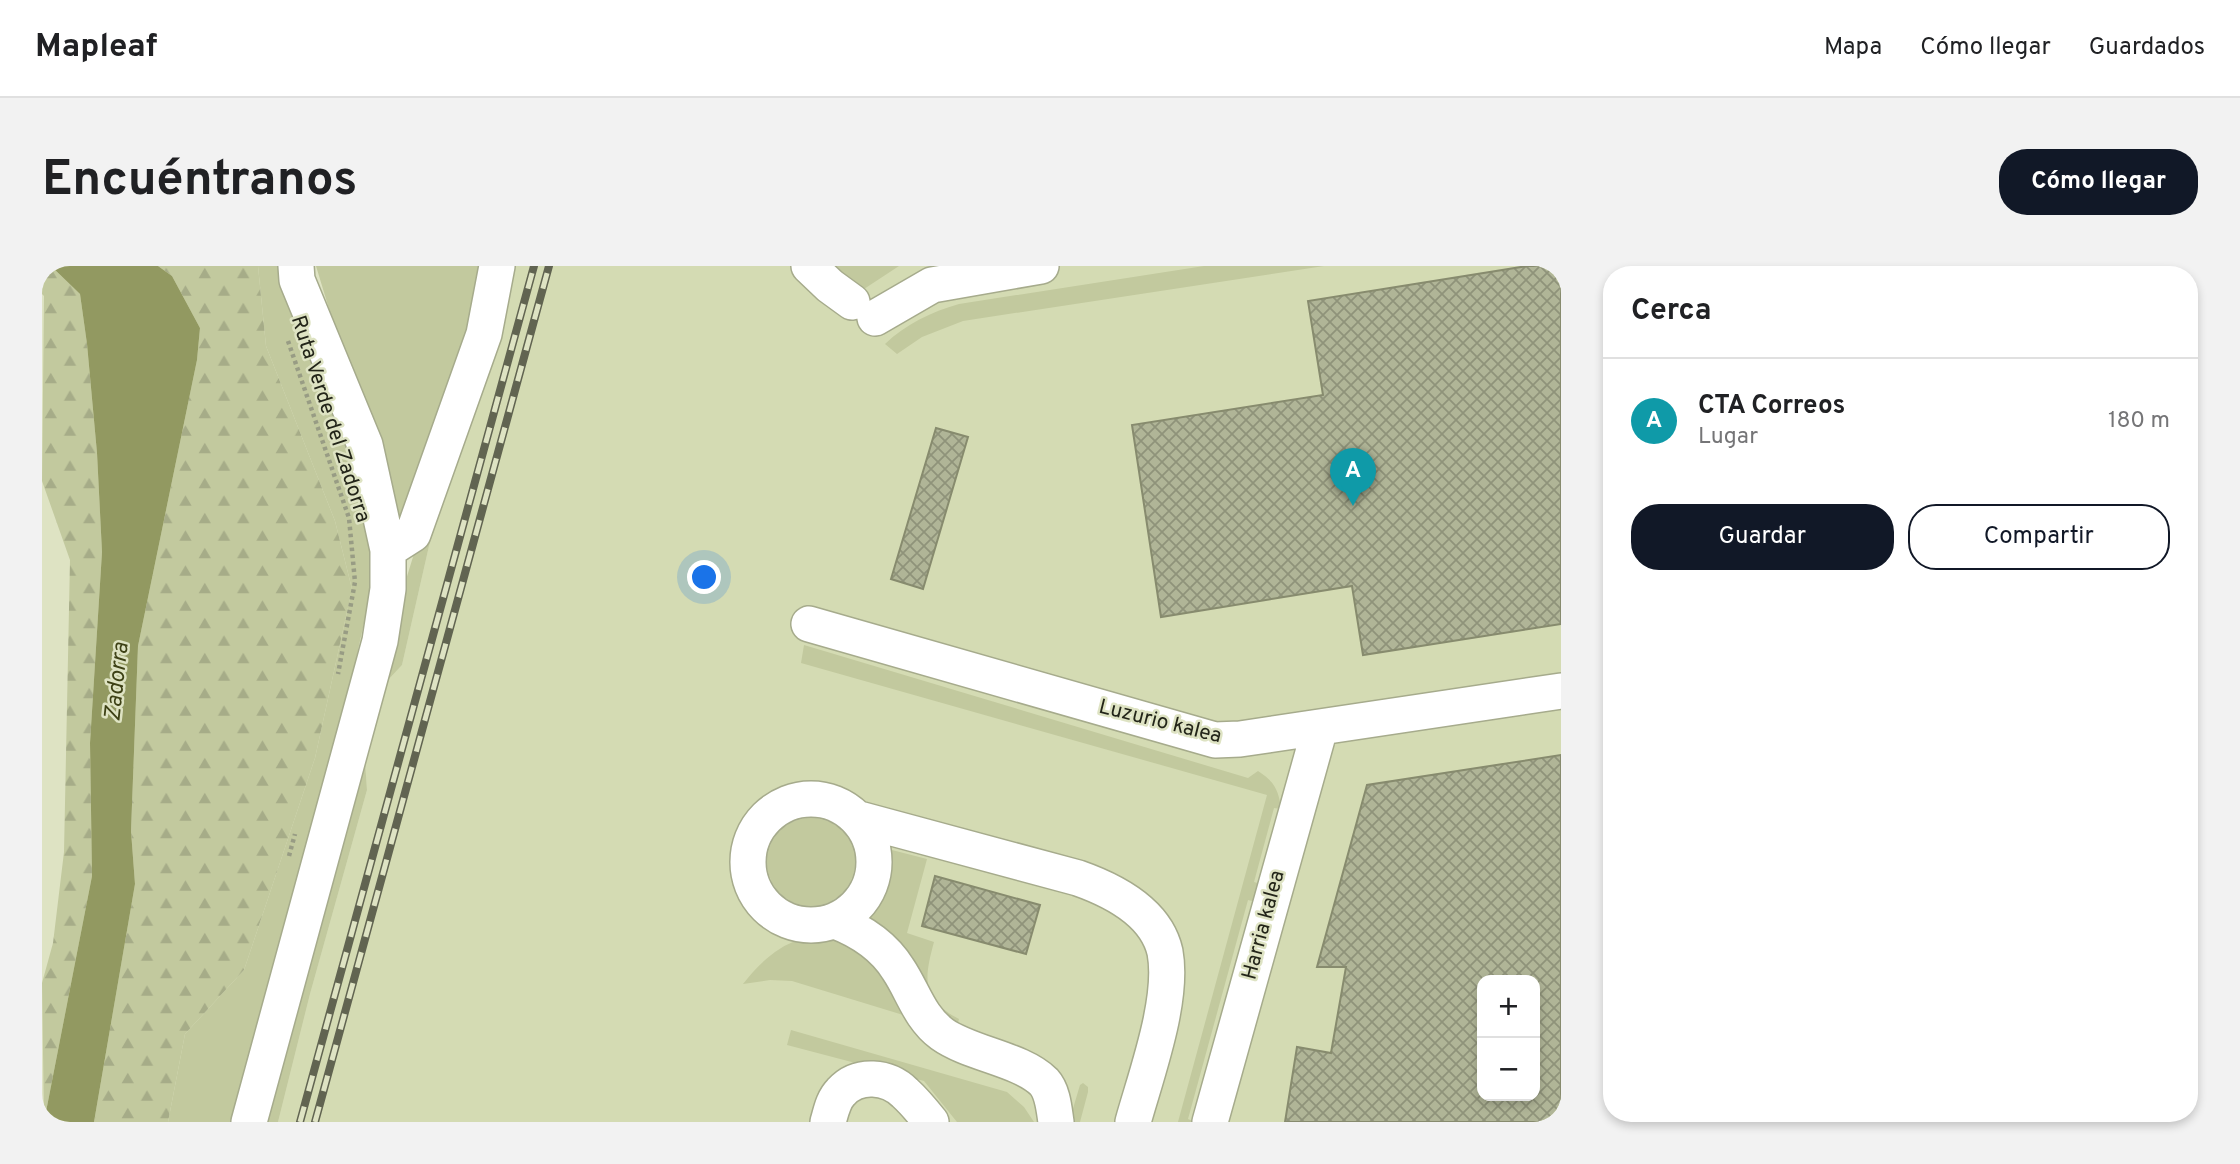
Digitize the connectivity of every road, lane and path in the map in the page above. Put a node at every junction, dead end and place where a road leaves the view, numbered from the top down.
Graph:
1 (296, 266) edge
2 (497, 266) edge
3 (809, 266) edge
4 (1041, 266) edge
5 (287, 339) dead end
6 (388, 550) junction
7 (809, 624) dead end
8 (337, 678) dead end
9 (1561, 691) edge
10 (1320, 728) junction
11 (859, 819) junction
12 (297, 826) dead end
13 (289, 860) dead end
14 (835, 921) junction
15 (249, 1122) edge
16 (828, 1122) edge
17 (931, 1122) edge
18 (1056, 1122) edge
19 (1133, 1122) edge
20 (1210, 1122) edge

1 - 6 street
2 - 6 street
3 - 4 street
5 - 8 path, Ruta Verde del Zadorra
6 - 15 street
7 - 10 street, Luzurio kalea
9 - 10 street, Luzurio kalea
10 - 20 street, Harria kalea
11 - 14 street
11 - 14 street
11 - 19 street
12 - 13 path
14 - 18 street
16 - 17 street

